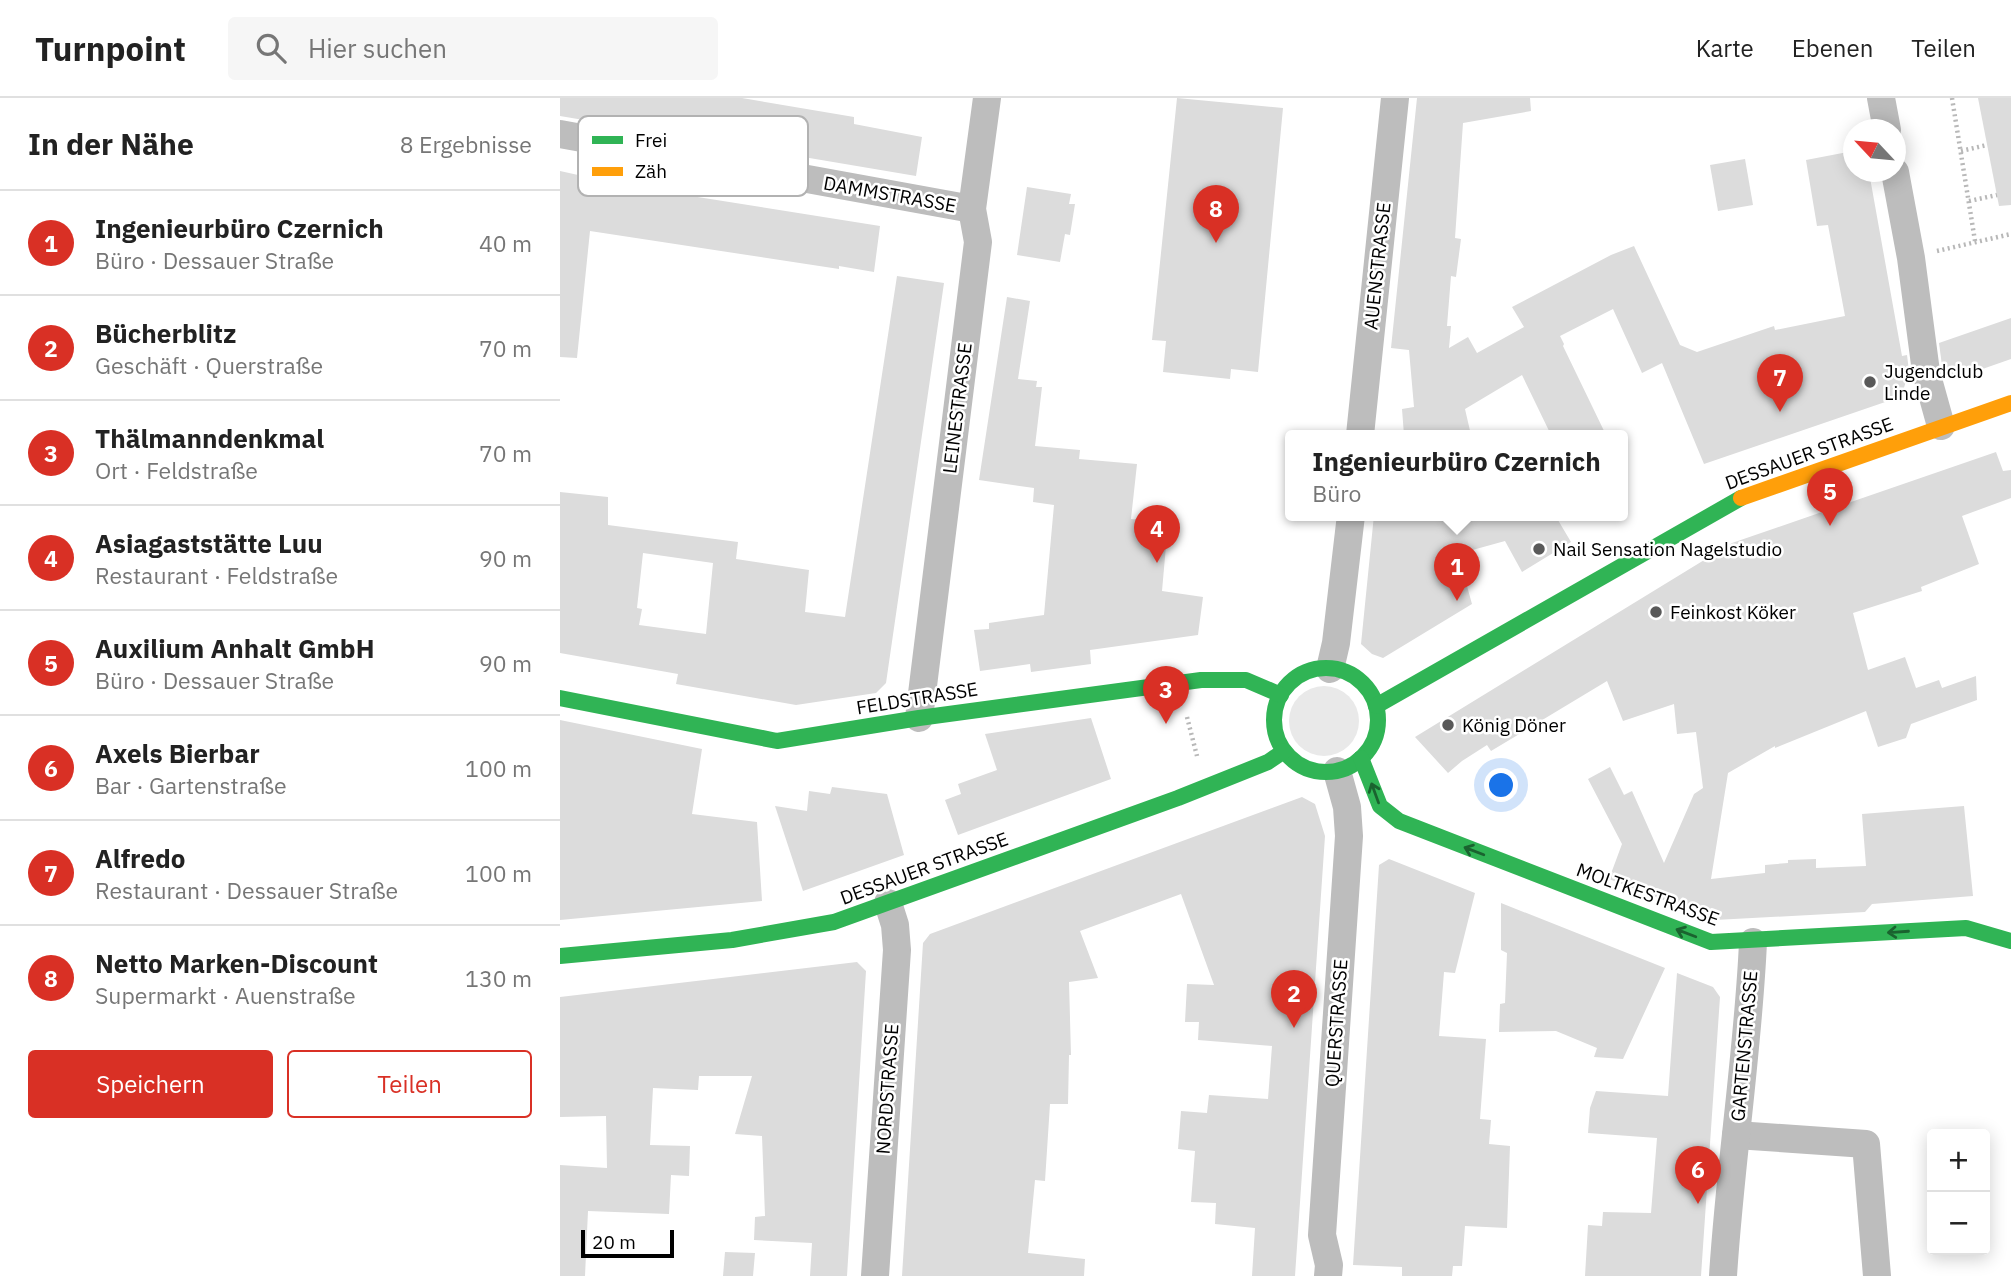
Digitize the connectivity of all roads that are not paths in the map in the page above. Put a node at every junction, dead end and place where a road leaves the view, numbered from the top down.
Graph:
1 (987, 98) edge
2 (1395, 98) edge
3 (1881, 98) edge
4 (1885, 119) edge
5 (560, 134) edge
6 (578, 137) edge
7 (808, 179) edge
8 (1897, 182) edge
9 (972, 209) junction
10 (2011, 403) edge
11 (1941, 426) junction
12 (1361, 430) edge
13 (1350, 521) edge
14 (1330, 668) junction
15 (1281, 695) junction
16 (560, 698) edge
17 (1376, 706) junction
18 (919, 718) junction
19 (1284, 751) junction
20 (1349, 764) junction
21 (888, 903) junction
22 (2011, 941) edge
23 (1753, 942) junction
24 (560, 956) edge
25 (1736, 1135) junction
26 (875, 1276) edge
27 (1328, 1276) edge
28 (1723, 1276) edge
29 (1877, 1276) edge

1 - 9 street, LEINESTRASSE
2 - 12 street, AUENSTRASSE
3 - 4 street
5 - 6 street, DAMMSTRASSE
7 - 9 street, DAMMSTRASSE
8 - 11 street
9 - 18 street, LEINESTRASSE
10 - 11 street, DESSAUER STRASSE
11 - 17 street, DESSAUER STRASSE
13 - 14 street
14 - 15 street
14 - 17 street
15 - 18 street, FELDSTRASSE
15 - 19 street
16 - 18 street, FELDSTRASSE
17 - 20 street
19 - 20 street
19 - 21 street, DESSAUER STRASSE
23 -> 20 street, MOLTKESTRASSE
20 - 27 street, QUERSTRASSE
21 - 24 street, DESSAUER STRASSE
21 - 26 street, NORDSTRASSE
22 -> 23 street, MOLTKESTRASSE
23 - 25 street, GARTENSTRASSE
25 - 28 street, GARTENSTRASSE
25 - 29 street

